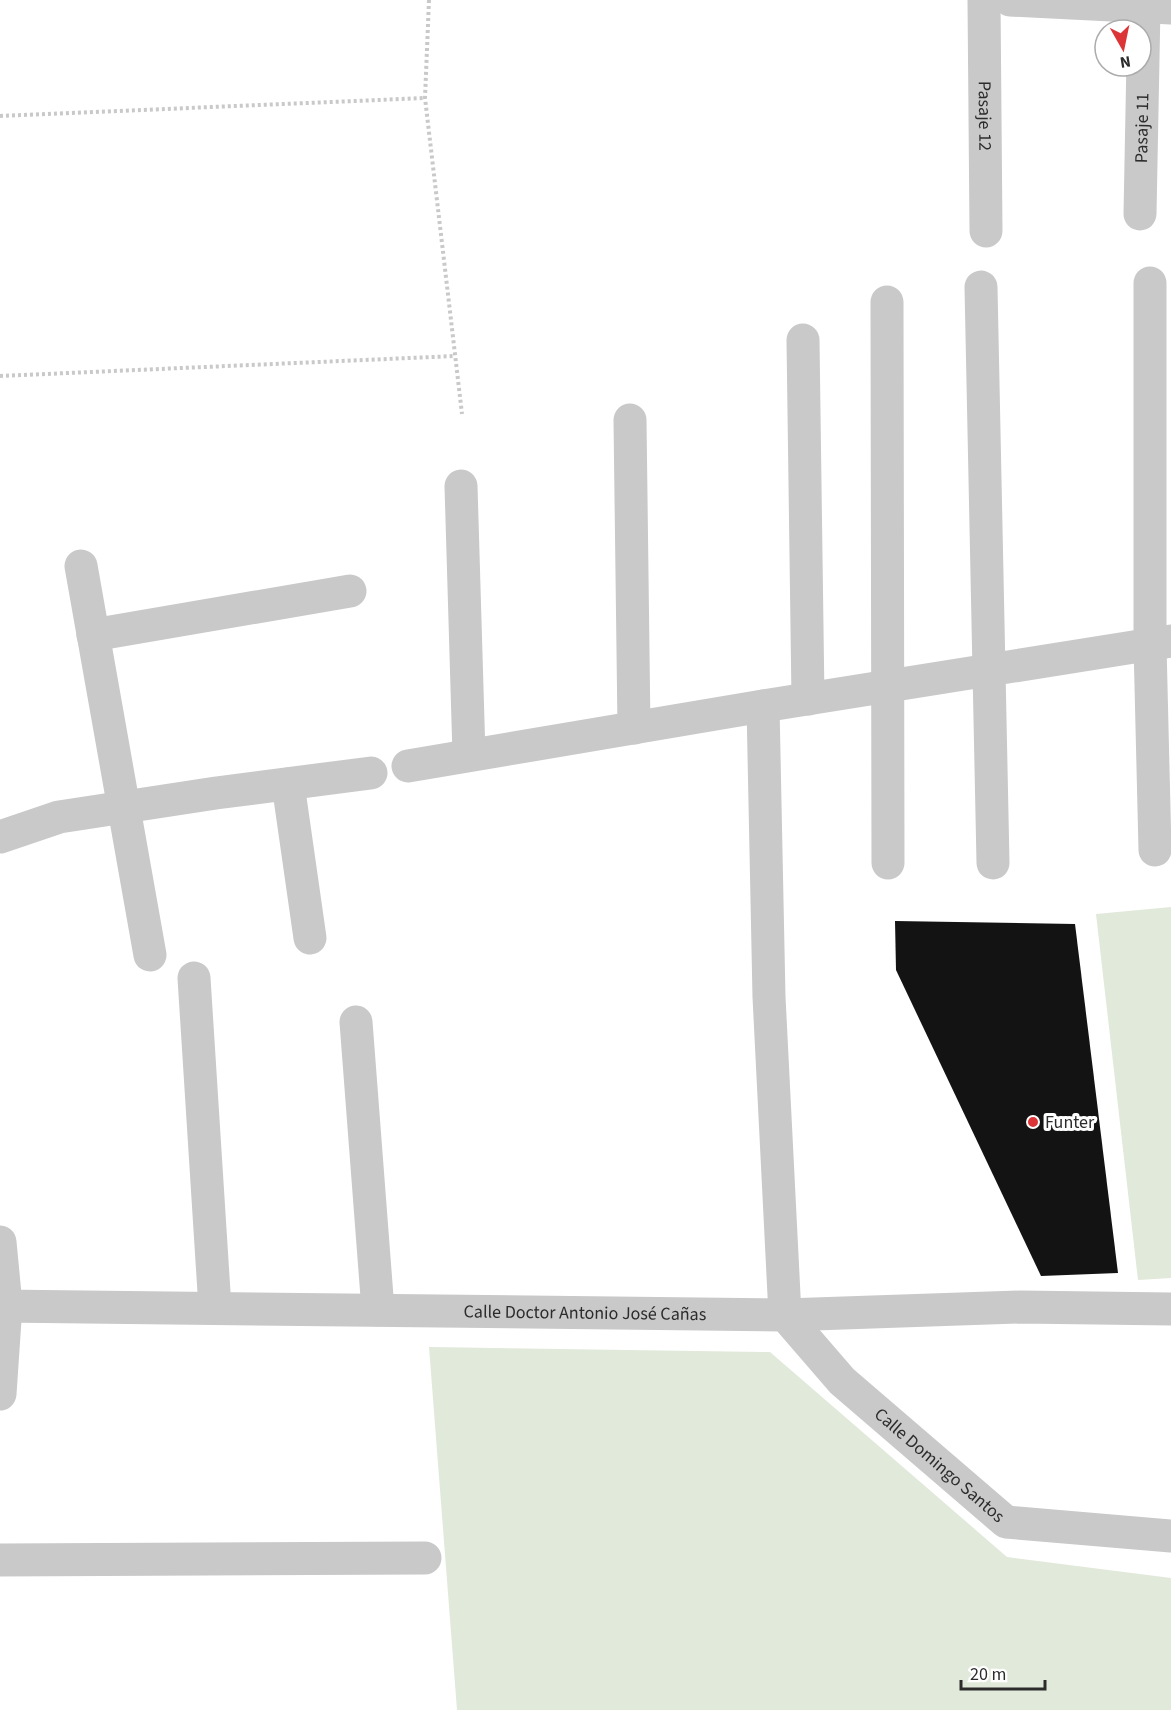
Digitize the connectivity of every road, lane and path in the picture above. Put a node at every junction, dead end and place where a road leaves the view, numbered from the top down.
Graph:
1 (429, 0) edge
2 (984, 0) edge
3 (1010, 0) edge
4 (1158, 7) edge
5 (425, 98) junction
6 (0, 116) edge
7 (1140, 214) dead end
8 (986, 231) dead end
9 (1150, 283) dead end
10 (981, 287) dead end
11 (887, 302) dead end
12 (803, 340) dead end
13 (455, 356) junction
14 (0, 376) edge
15 (462, 414) dead end
16 (630, 420) dead end
17 (461, 486) dead end
18 (81, 566) dead end
19 (350, 591) dead end
20 (93, 636) junction
21 (1161, 643) edge
22 (990, 670) junction
23 (888, 686) junction
24 (808, 699) junction
25 (763, 706) junction
26 (633, 728) junction
27 (469, 755) junction
28 (408, 766) dead end
29 (371, 773) dead end
30 (288, 784) junction
31 (123, 807) junction
32 (0, 837) edge
33 (1155, 850) dead end
34 (888, 863) dead end
35 (993, 863) dead end
36 (310, 938) dead end
37 (150, 955) dead end
38 (194, 978) dead end
39 (356, 1022) dead end
40 (0, 1242) edge
41 (3, 1306) edge
42 (215, 1308) junction
43 (1171, 1309) edge
44 (378, 1310) junction
45 (784, 1315) junction
46 (0, 1394) edge
47 (1171, 1536) edge
48 (425, 1558) dead end
49 (0, 1560) edge

1 - 5 path
2 - 8 street, Pasaje 12
3 - 4 street
4 - 7 street, Pasaje 11
5 - 6 path
5 - 13 path
9 - 21 street
10 - 22 street
11 - 23 street
12 - 24 street
13 - 14 path
13 - 15 path
16 - 26 street
17 - 27 street
18 - 20 street
19 - 20 street
20 - 31 street
21 - 22 street
21 - 33 street
22 - 23 street
22 - 35 street
23 - 24 street
23 - 34 street
24 - 25 street
25 - 26 street
25 - 45 street
26 - 27 street
27 - 28 street
29 - 30 street
30 - 31 street
30 - 36 street
31 - 32 street
31 - 37 street
38 - 42 street
39 - 44 street
40 - 41 street
41 - 42 street, Calle Doctor Antonio José Cañas
41 - 46 street
42 - 44 street, Calle Doctor Antonio José Cañas
43 - 45 street, Calle Doctor Antonio José Cañas
44 - 45 street, Calle Doctor Antonio José Cañas
45 - 47 street, Calle Domingo Santos
48 - 49 street

